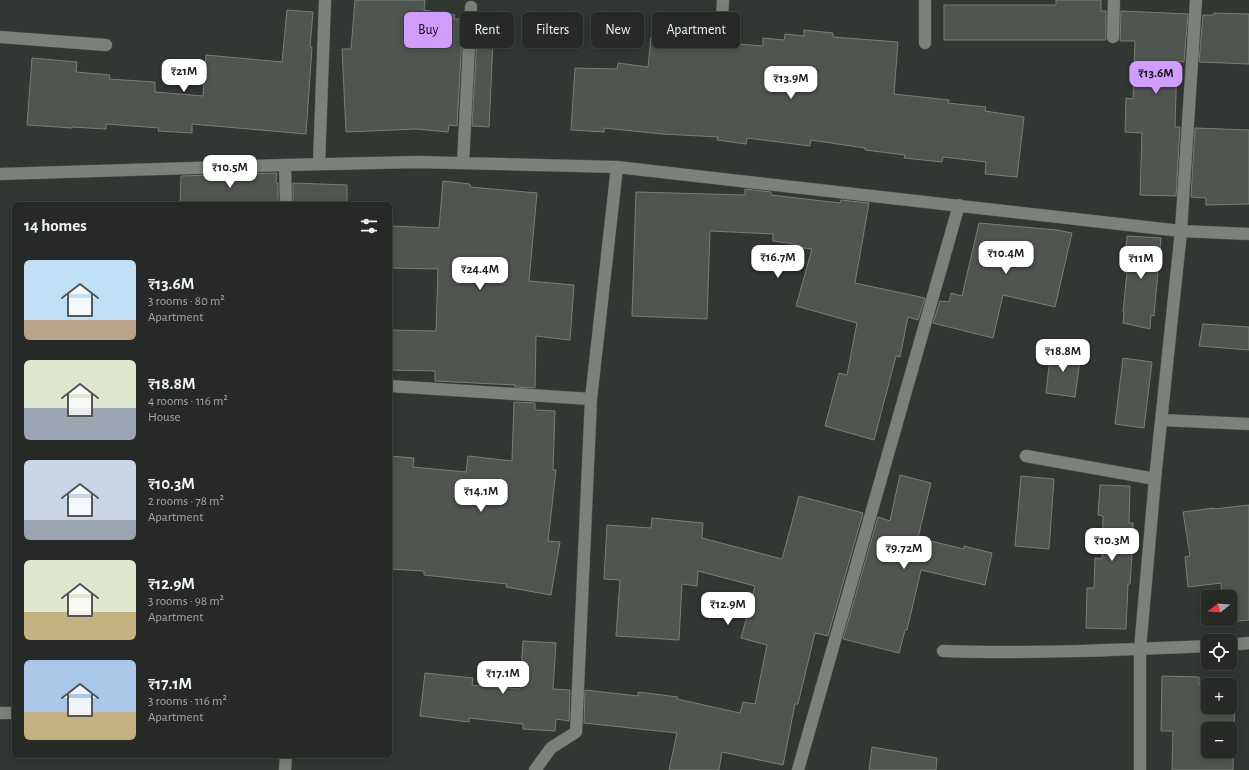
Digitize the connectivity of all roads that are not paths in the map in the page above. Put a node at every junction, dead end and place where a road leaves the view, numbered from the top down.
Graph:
1 (325, 0) edge
2 (723, 0) edge
3 (925, 0) edge
4 (1114, 0) edge
5 (1196, 0) edge
6 (471, 7) dead end
7 (722, 12) edge
8 (0, 37) edge
9 (1113, 37) dead end
10 (925, 43) dead end
11 (106, 45) dead end
12 (463, 163) junction
13 (320, 164) junction
14 (285, 165) junction
15 (617, 166) junction
16 (0, 174) edge
17 (286, 202) edge
18 (959, 206) junction
19 (1181, 231) junction
20 (1249, 234) edge
21 (392, 386) edge
22 (591, 400) junction
23 (1162, 420) junction
24 (1249, 424) edge
25 (1026, 456) dead end
26 (1155, 479) junction
27 (1237, 644) edge
28 (1249, 644) edge
29 (1201, 646) edge
30 (1140, 649) junction
31 (943, 651) dead end
32 (0, 713) edge
33 (12, 713) edge
34 (286, 758) edge
35 (285, 770) edge
36 (535, 770) edge
37 (798, 770) edge
38 (1140, 770) edge

1 - 13 street
2 - 7 street
3 - 10 street
4 - 9 street
5 - 19 street
6 - 12 street
8 - 11 street
12 - 13 street
12 - 15 street
13 - 14 street
14 - 16 street
14 - 17 street
15 - 18 street
15 - 22 street
18 - 19 street
18 - 37 street
19 - 20 street
19 - 23 street
21 - 22 street
22 - 36 street
23 - 24 street
23 - 26 street
25 - 26 street
26 - 30 street
27 - 28 street
29 - 30 street
30 - 31 street
30 - 38 street
32 - 33 street
34 - 35 street

